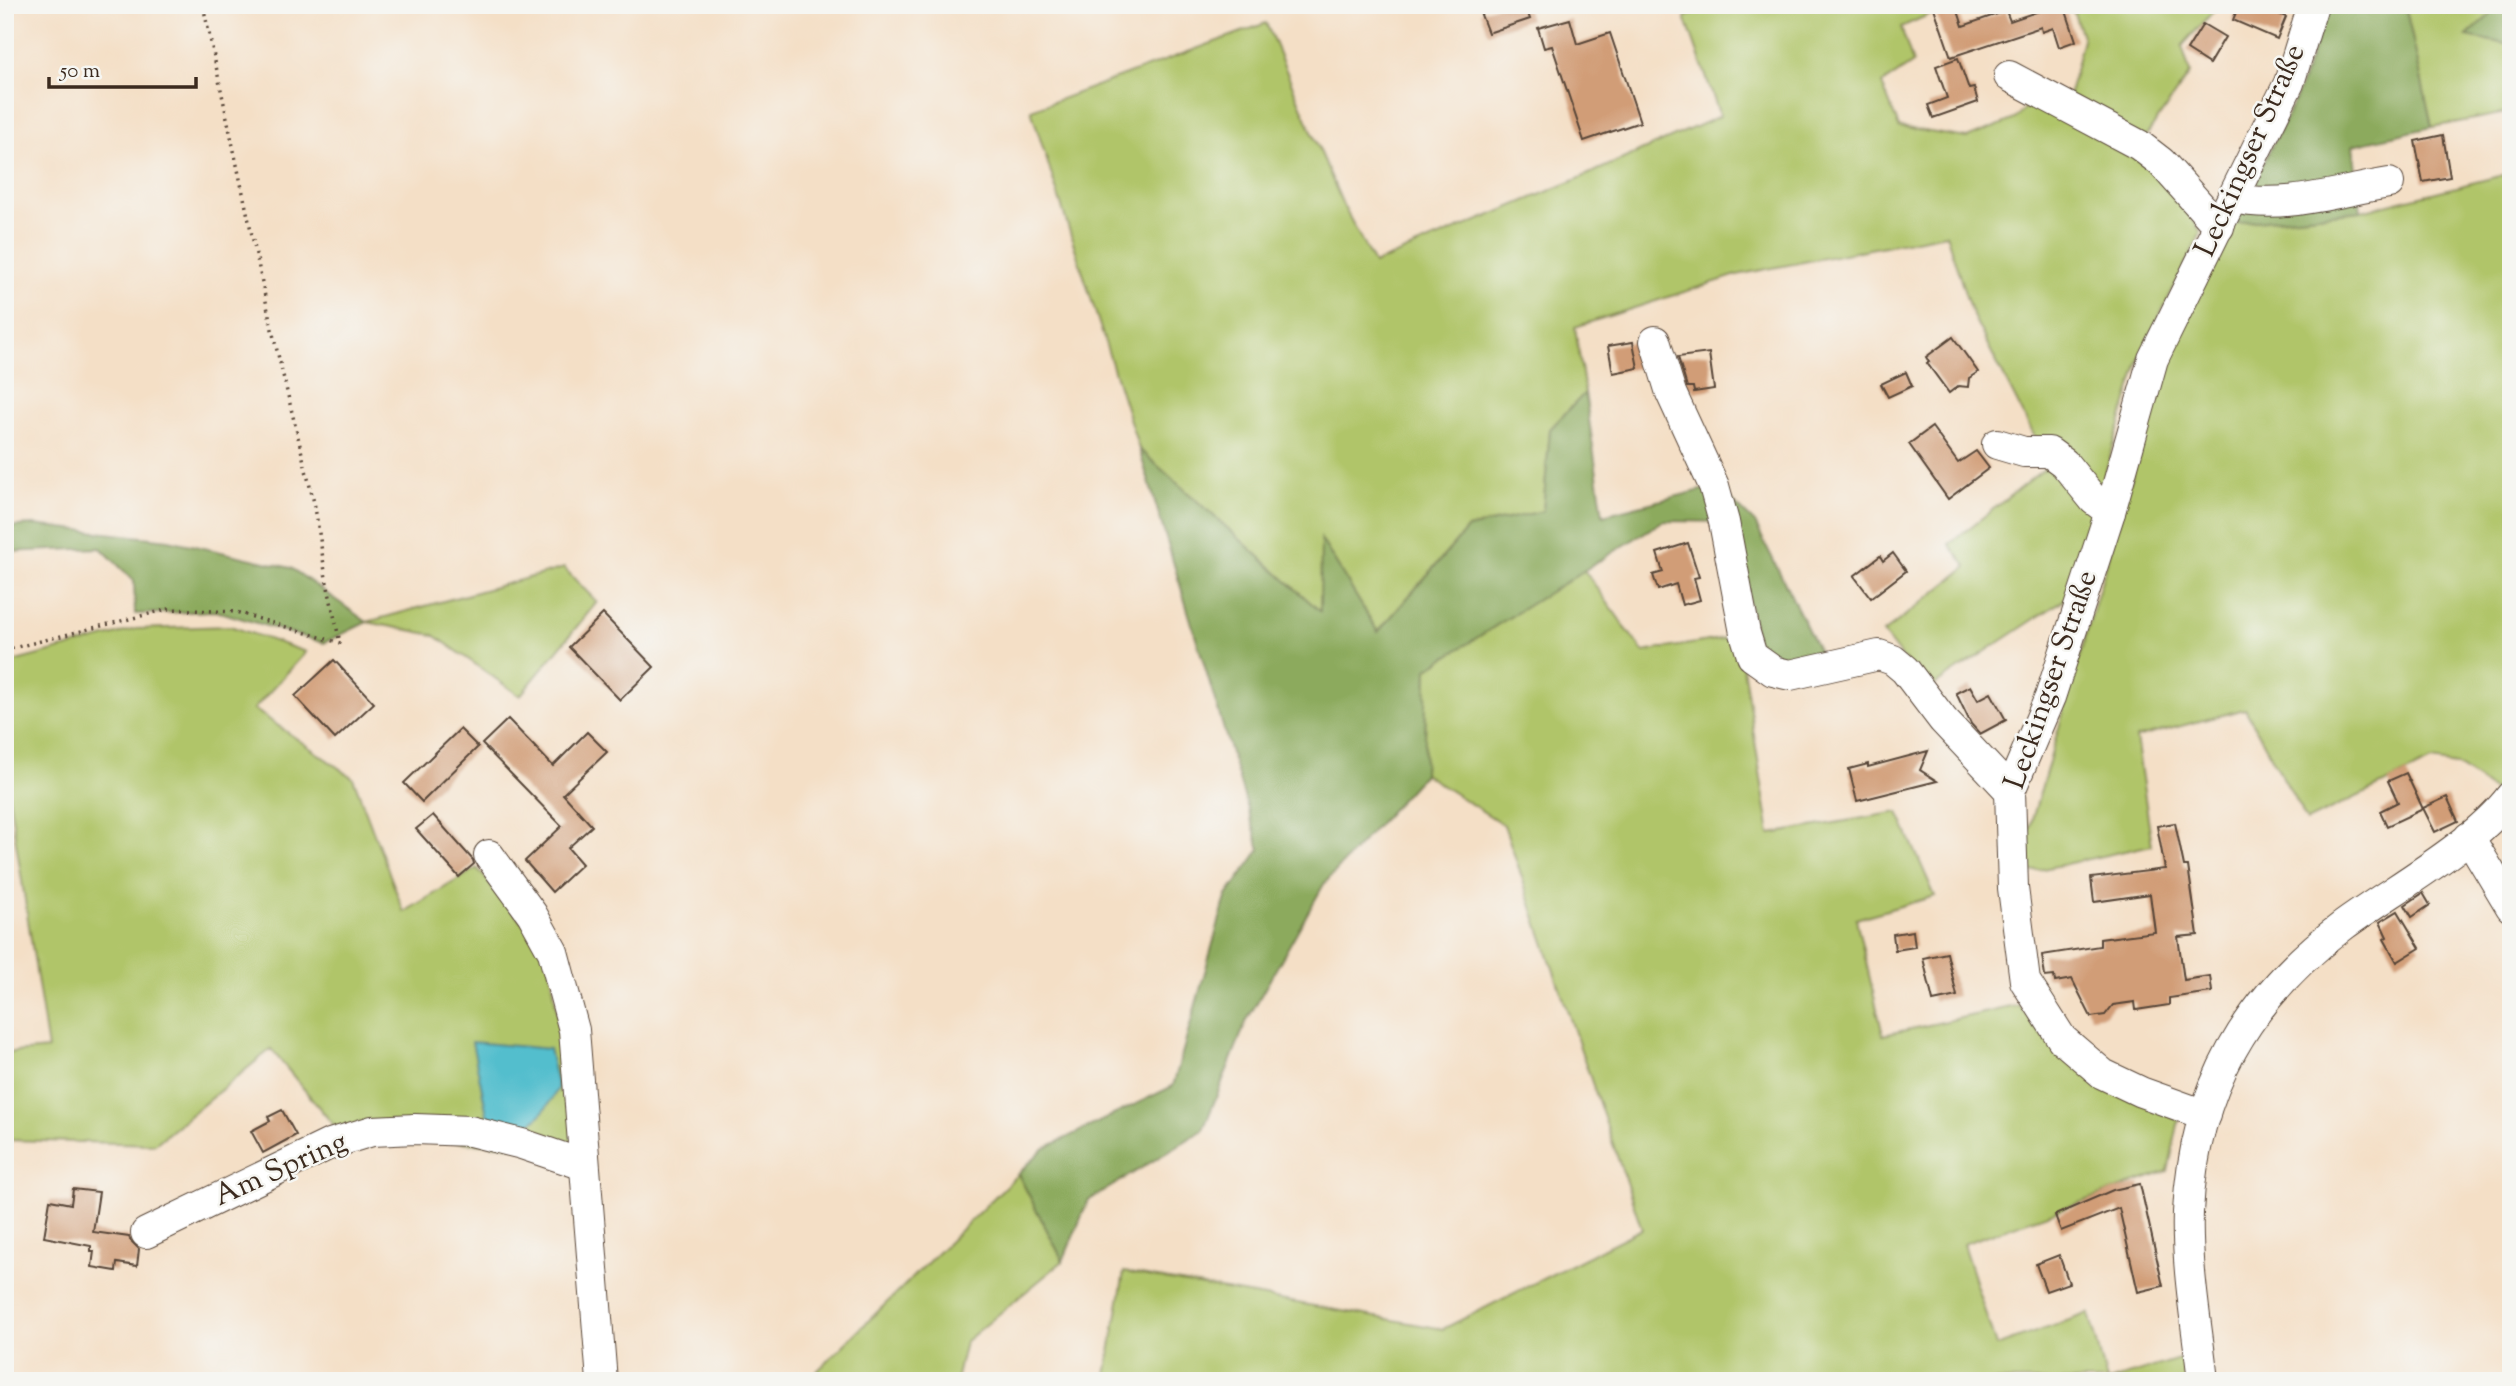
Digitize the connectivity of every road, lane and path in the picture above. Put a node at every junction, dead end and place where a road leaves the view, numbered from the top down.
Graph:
1 (203, 5) edge
2 (2313, 5) edge
3 (2009, 76) dead end
4 (2389, 183) dead end
5 (2233, 198) junction
6 (2219, 228) junction
7 (1655, 341) dead end
8 (1997, 444) dead end
9 (2110, 512) junction
10 (5, 650) edge
11 (2010, 791) junction
12 (2511, 796) edge
13 (2469, 836) junction
14 (489, 855) dead end
15 (2511, 907) edge
16 (2205, 1115) junction
17 (584, 1165) junction
18 (146, 1233) dead end
19 (602, 1381) edge
20 (2203, 1381) edge

1 - 10 path
2 - 5 street, Leckingser Straße
3 - 6 street
4 - 5 street
5 - 6 street, Leckingser Straße
6 - 9 street, Leckingser Straße
7 - 11 street
8 - 9 street
9 - 11 street, Leckingser Straße
11 - 16 street, Leckingser Straße
12 - 13 street
13 - 15 street
13 - 16 street
14 - 17 street
16 - 20 street
17 - 18 street, Am Spring
17 - 19 street

